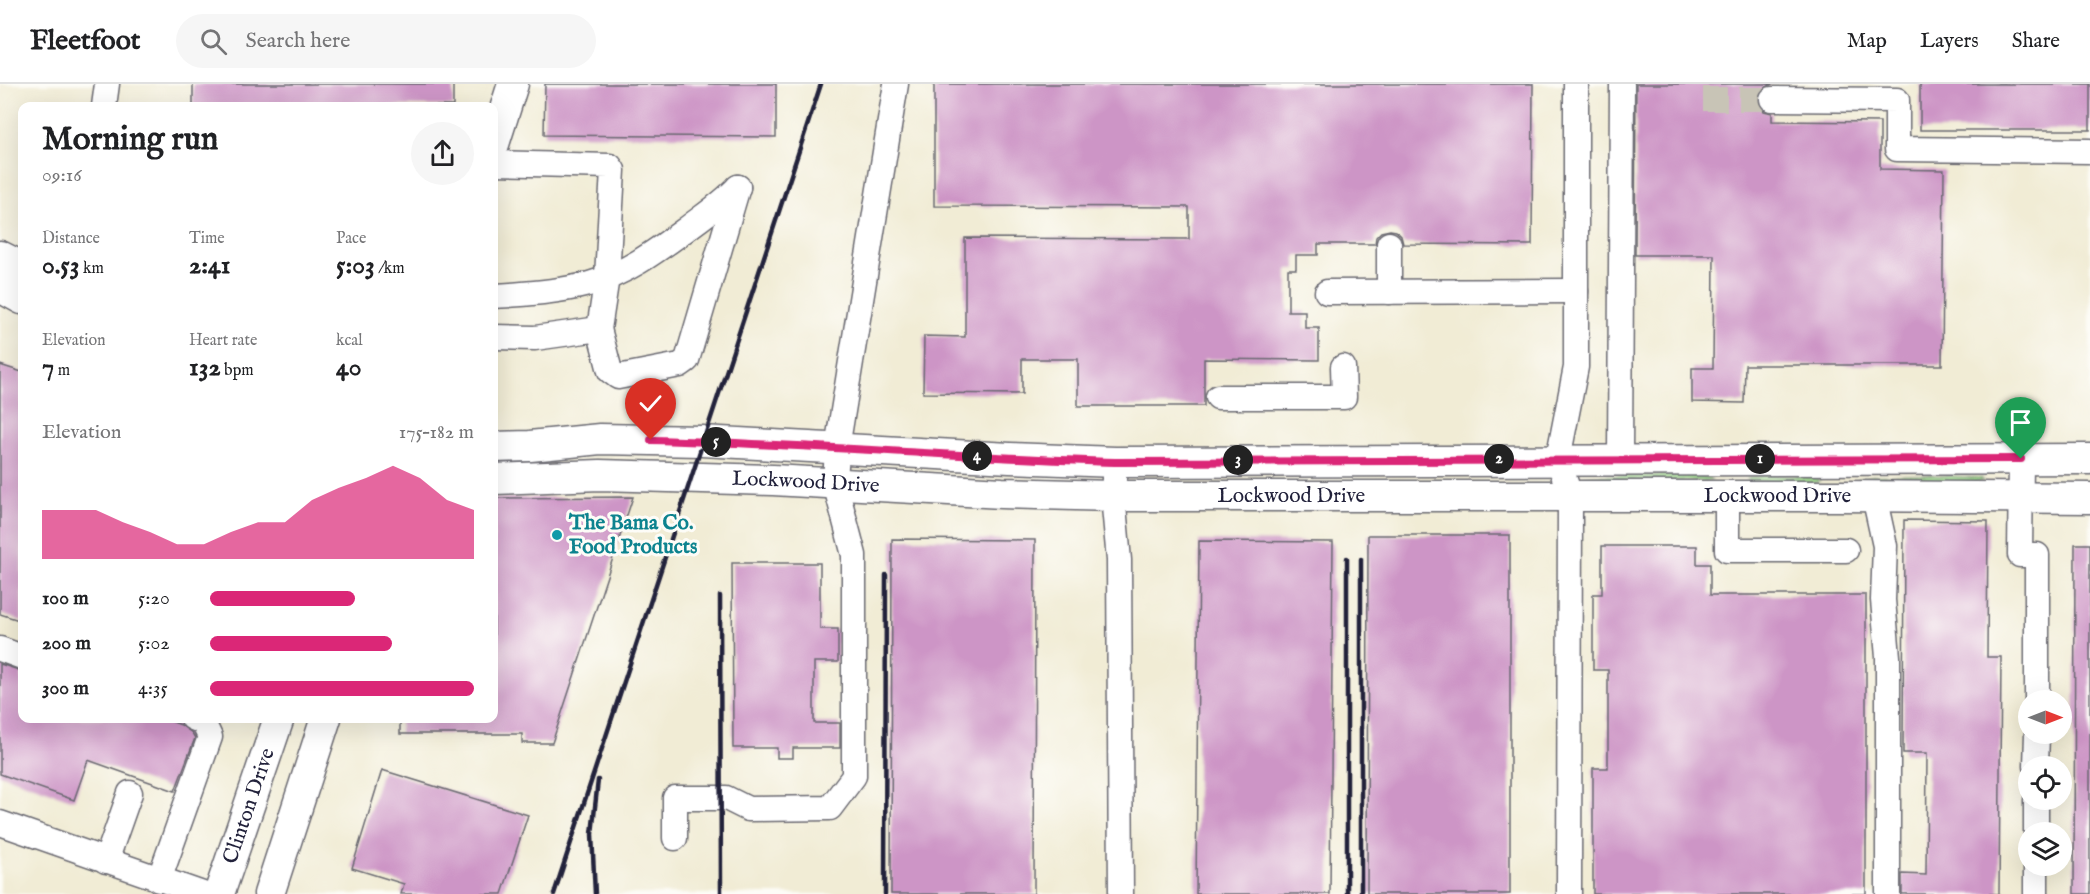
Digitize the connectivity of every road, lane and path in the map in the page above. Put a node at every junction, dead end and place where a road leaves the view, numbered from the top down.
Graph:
1 (107, 84) edge
2 (513, 84) edge
3 (896, 84) edge
4 (1576, 84) edge
5 (1622, 84) edge
6 (1778, 94) tunnel mouth
7 (105, 102) edge
8 (498, 131) edge
9 (2090, 151) edge
10 (498, 164) edge
11 (1389, 244) dead end
12 (0, 256) edge
13 (18, 265) edge
14 (598, 280) junction
15 (0, 287) edge
16 (1576, 291) junction
17 (1327, 292) dead end
18 (1389, 292) junction
19 (18, 296) edge
20 (498, 296) edge
21 (599, 329) junction
22 (498, 337) edge
23 (1343, 367) dead end
24 (1218, 397) dead end
25 (498, 447) edge
26 (837, 448) junction
27 (1558, 459) junction
28 (1620, 459) junction
29 (1728, 459) junction
30 (1839, 459) junction
31 (2021, 459) junction
32 (2090, 459) edge
33 (1115, 462) junction
34 (498, 479) edge
35 (835, 483) junction
36 (1570, 495) junction
37 (1113, 496) junction
38 (1727, 496) junction
39 (1839, 496) junction
40 (1874, 496) junction
41 (2020, 497) junction
42 (2090, 498) edge
43 (1846, 550) dead end
44 (0, 649) edge
45 (18, 656) edge
46 (2037, 690) edge
47 (203, 723) edge
48 (277, 723) edge
49 (325, 723) edge
50 (130, 793) dead end
51 (0, 823) edge
52 (675, 838) dead end
53 (106, 861) junction
54 (2036, 876) edge
55 (159, 880) junction
56 (203, 894) edge
57 (219, 894) edge
58 (269, 894) edge
59 (1121, 894) edge
60 (1569, 894) edge
61 (1888, 894) edge
62 (2036, 894) edge

1 - 7 lane
2 - 8 main road
3 - 26 lane
4 - 16 lane
5 - 28 lane
6 - 9 lane
10 - 14 lane
11 - 18 lane
12 - 13 main road
14 - 20 lane
14 - 21 lane
14 - 21 lane
15 - 19 main road
16 - 18 lane
16 - 27 lane
17 - 18 lane
21 - 22 lane
23 - 24 lane
25 - 26 main road, Lockwood Drive
26 - 33 main road, Lockwood Drive
26 - 35 lane
27 - 28 main road, Lockwood Drive
27 - 33 main road, Lockwood Drive
27 - 36 lane
28 - 29 main road, Lockwood Drive
29 - 30 main road, Lockwood Drive
29 - 38 main road
30 - 31 main road, Lockwood Drive
30 - 39 main road
31 - 32 main road, Lockwood Drive
31 - 41 lane
33 - 37 lane
34 - 35 main road, Lockwood Drive
35 - 37 main road, Lockwood Drive
35 - 52 lane
36 - 37 main road, Lockwood Drive
36 - 38 main road, Lockwood Drive
36 - 60 lane
37 - 59 lane
38 - 39 main road, Lockwood Drive
38 - 43 lane
39 - 40 main road, Lockwood Drive
40 - 41 main road, Lockwood Drive
40 - 61 lane
41 - 42 main road, Lockwood Drive
41 - 46 lane
44 - 45 lane
47 - 55 lane
48 - 57 main road, Clinton Drive
49 - 58 main road
50 - 53 lane
51 - 53 lane
53 - 55 lane
54 - 62 lane
55 - 56 lane

